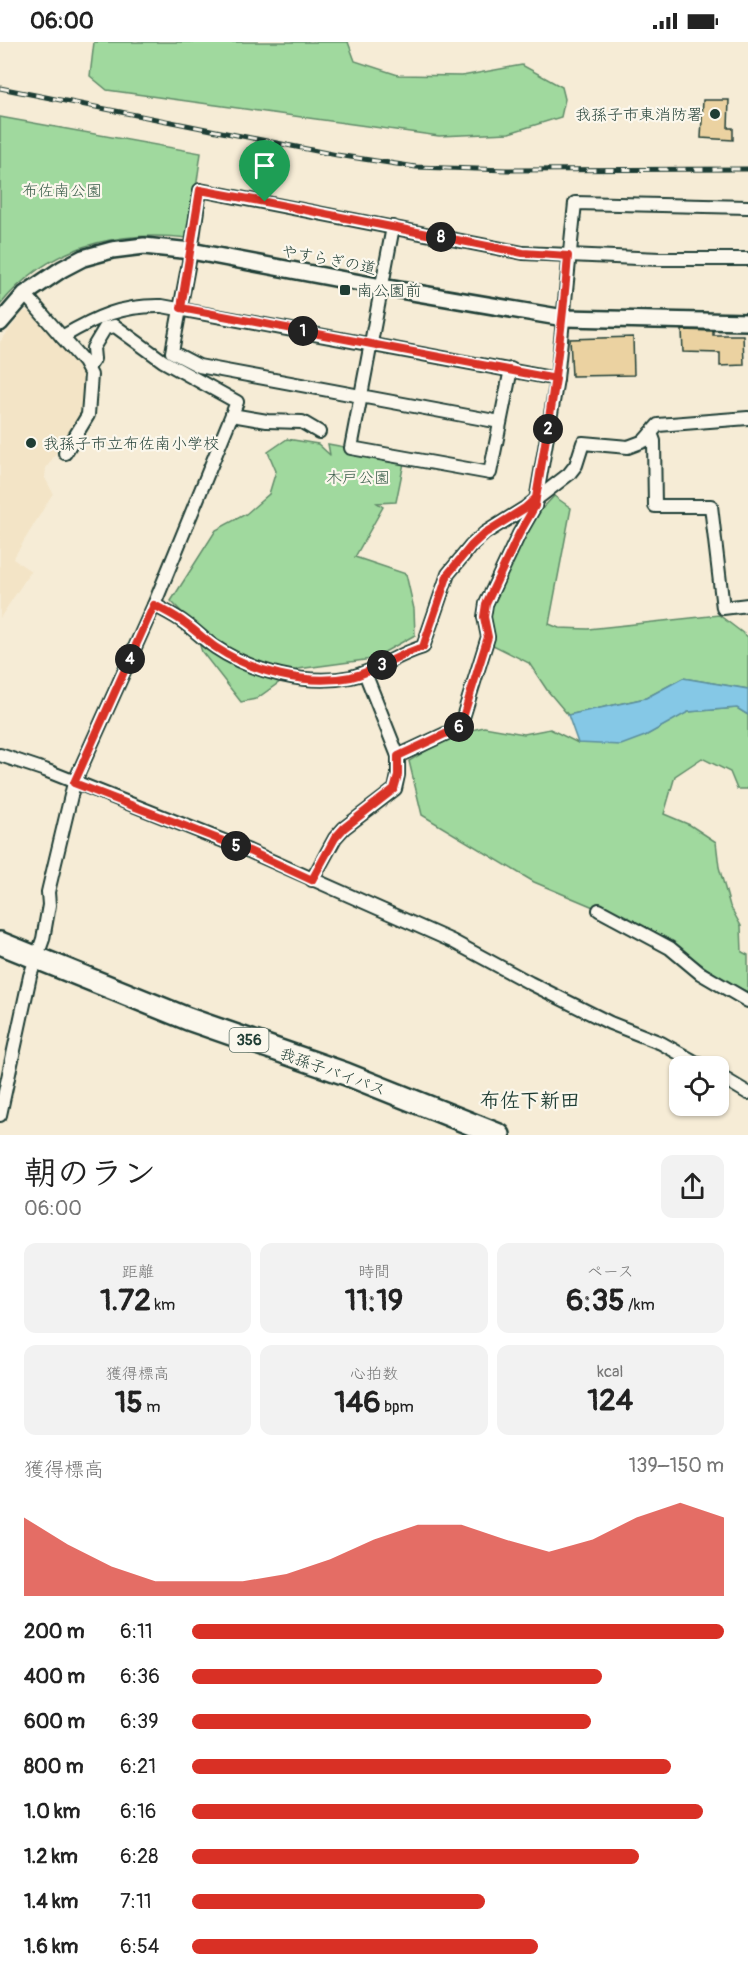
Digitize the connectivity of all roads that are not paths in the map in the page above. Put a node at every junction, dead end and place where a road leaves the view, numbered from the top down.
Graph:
1 (748, 207) edge
2 (393, 227) junction
3 (191, 251) junction
4 (568, 256) junction
5 (748, 260) edge
6 (382, 287) junction
7 (25, 294) junction
8 (181, 308) junction
9 (564, 318) junction
10 (748, 322) edge
11 (0, 323) edge
12 (62, 337) junction
13 (371, 343) junction
14 (88, 368) junction
15 (511, 369) junction
16 (556, 379) junction
17 (361, 396) junction
18 (232, 415) junction
19 (748, 418) edge
20 (500, 422) junction
21 (319, 432) dead end
22 (651, 433) junction
23 (66, 453) dead end
24 (536, 498) junction
25 (154, 605) junction
26 (748, 605) edge
27 (364, 673) junction
28 (0, 755) edge
29 (398, 756) junction
30 (74, 783) junction
31 (312, 880) junction
32 (599, 910) dead end
33 (0, 942) edge
34 (36, 958) junction
35 (748, 1001) edge
36 (684, 1056) edge
37 (729, 1082) edge
38 (748, 1093) edge
39 (0, 1115) edge
40 (499, 1135) edge

1 - 4 street
2 - 3 street
2 - 4 street
2 - 6 street
3 - 6 street, やすらぎの道
3 - 7 street, やすらぎの道
3 - 8 street
4 - 5 street
4 - 9 street
6 - 9 street, やすらぎの道
6 - 13 street
7 - 11 street, やすらぎの道
7 - 12 street
8 - 12 street
8 - 13 street
8 - 17 street
9 - 10 street, やすらぎの道
9 - 16 street
12 - 14 street
13 - 15 street
13 - 17 street
14 - 18 street
14 - 23 street
15 - 16 street
15 - 20 street
16 - 24 street
17 - 20 street
17 - 20 street
18 - 21 street
18 - 25 street
19 - 22 street
22 - 24 street
22 - 26 street
24 - 27 street
24 - 29 street
25 - 27 street
25 - 30 street
27 - 29 street
28 - 30 street
29 - 31 street
30 - 31 street
30 - 34 street
31 - 36 street
32 - 35 street
33 - 34 highway, 我孫子バイパス / 356
34 - 39 street
34 - 40 highway, 我孫子バイパス / 356
37 - 38 street

